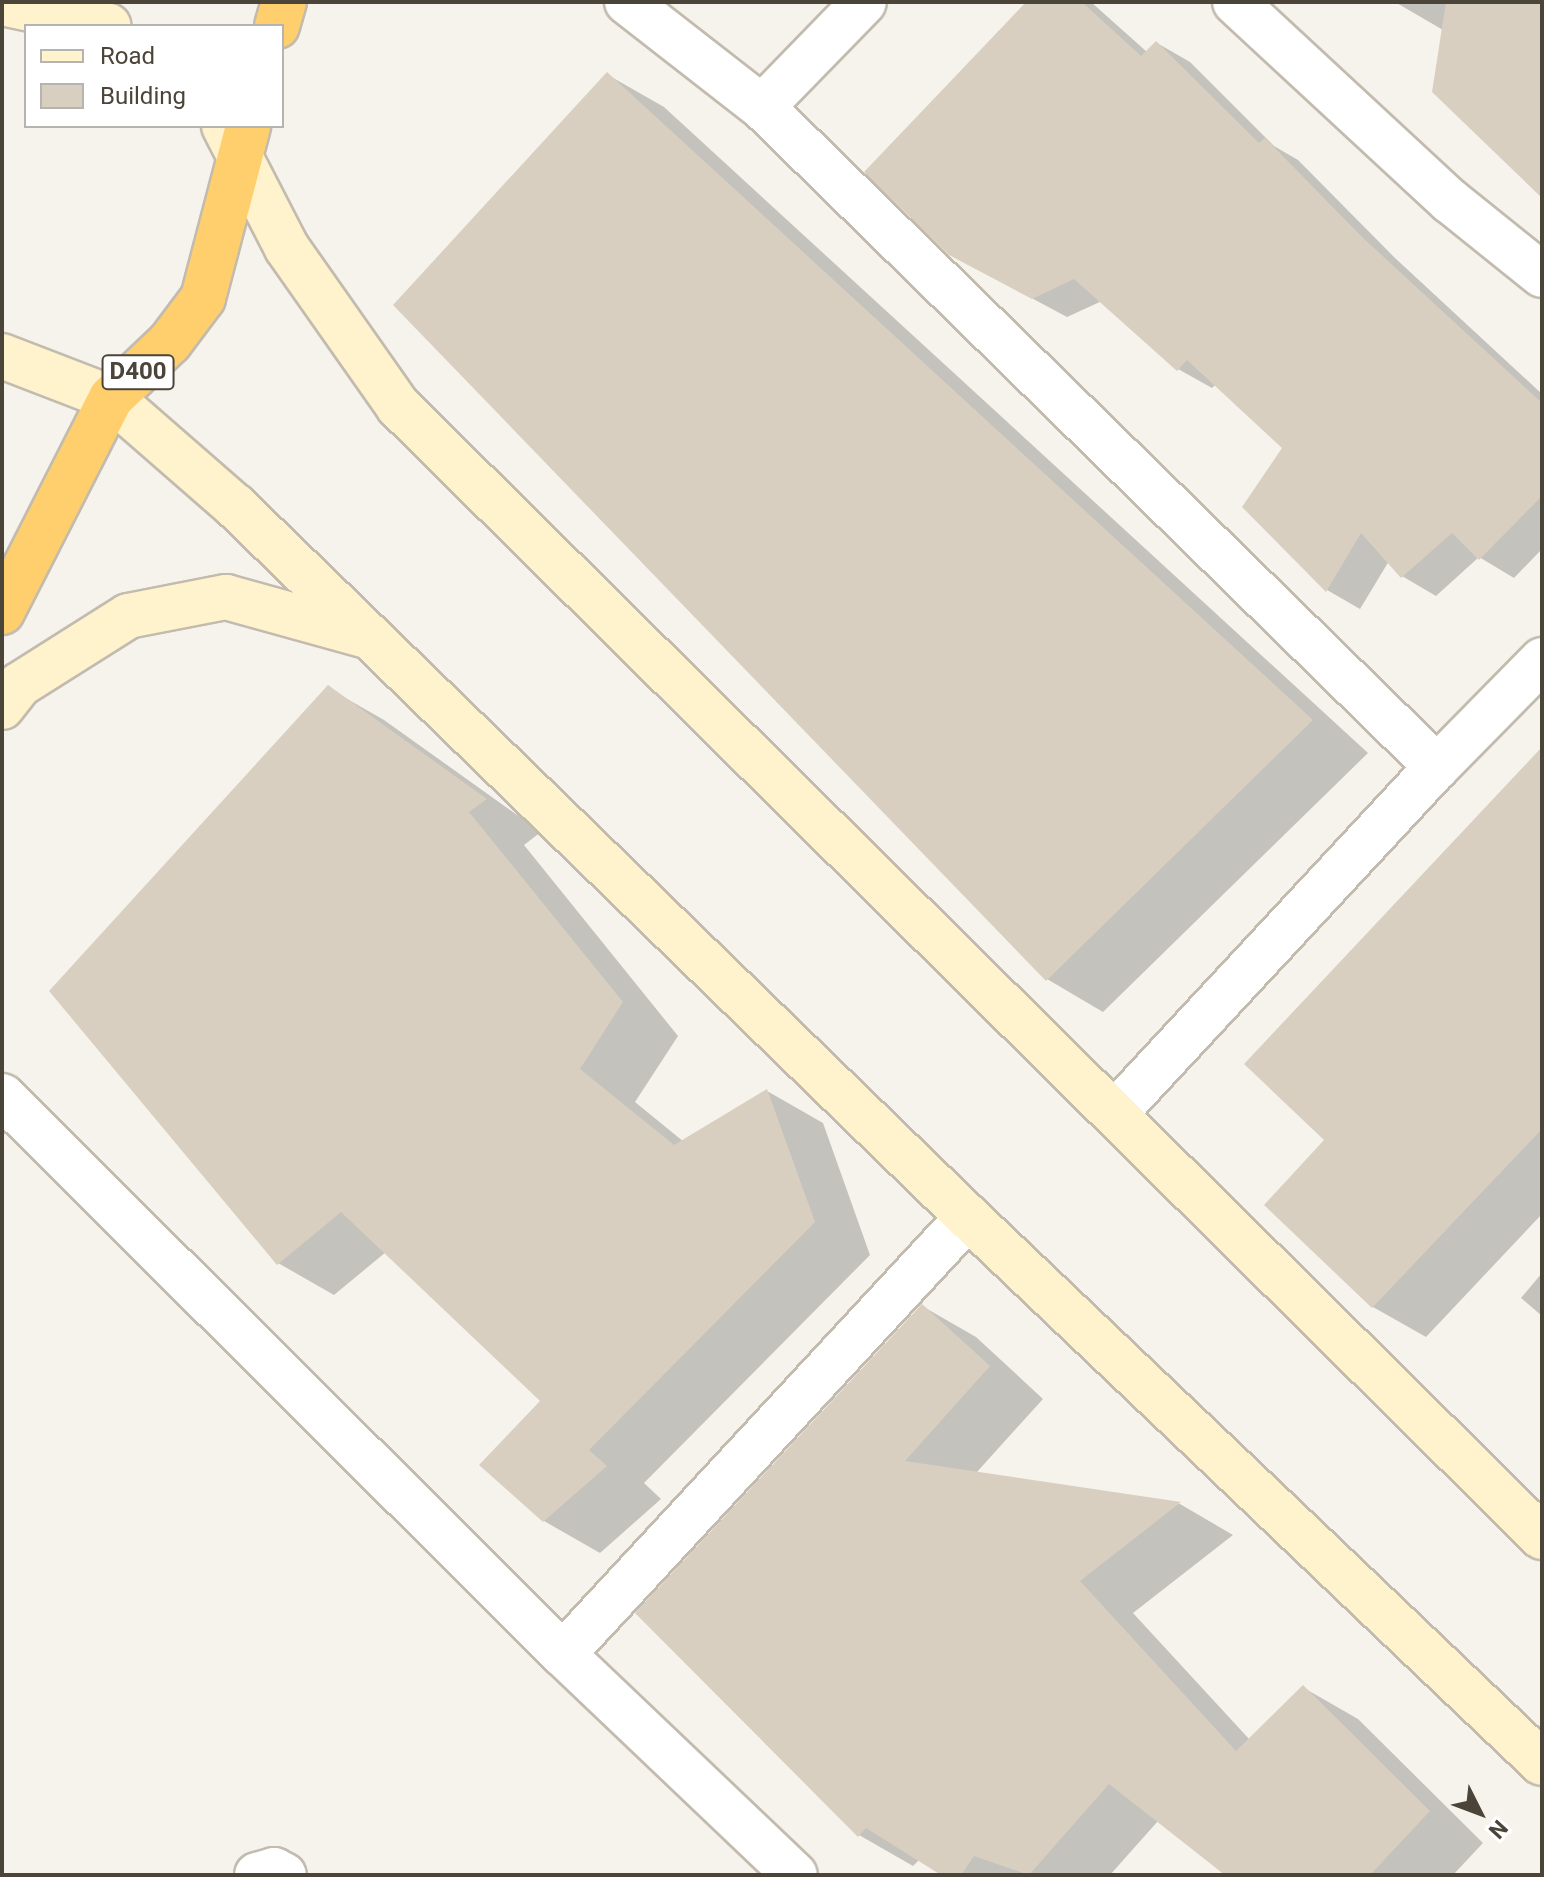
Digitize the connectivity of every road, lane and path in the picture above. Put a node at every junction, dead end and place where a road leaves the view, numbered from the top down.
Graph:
1 (284, 2) edge
2 (627, 2) edge
3 (864, 2) edge
4 (1235, 2) edge
5 (2, 3) edge
6 (100, 24) edge
7 (278, 24) edge
8 (762, 107) junction
9 (237, 135) edge
10 (1542, 275) edge
11 (2, 356) edge
12 (111, 398) junction
13 (2, 612) edge
14 (375, 638) junction
15 (1542, 660) edge
16 (2, 707) edge
17 (1437, 767) junction
18 (2, 1096) edge
19 (1116, 1112) junction
20 (968, 1217) junction
21 (1542, 1537) edge
22 (563, 1654) junction
23 (1542, 1763) edge
24 (257, 1875) edge
25 (284, 1875) edge
26 (795, 1875) edge

1 - 7 highway
2 - 8 street
3 - 8 street
4 - 10 street
5 - 6 main road
8 - 17 street
9 - 12 highway, D400
9 - 19 main road
11 - 12 main road
12 - 13 highway, D400
12 - 14 main road
14 - 16 main road
14 - 20 main road
15 - 17 street
17 - 19 street
18 - 22 street
19 - 21 main road
20 - 22 street
20 - 23 main road
22 - 26 street
24 - 25 street

